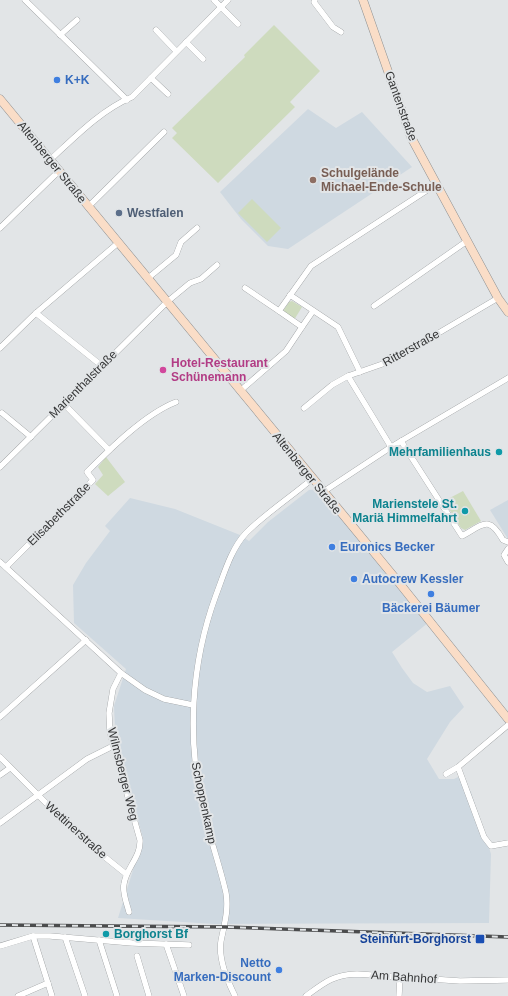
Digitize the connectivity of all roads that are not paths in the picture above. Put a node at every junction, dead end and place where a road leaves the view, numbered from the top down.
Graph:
1 (25, 0) edge
2 (214, 0) edge
3 (228, 0) edge
4 (314, 0) edge
5 (363, 0) edge
6 (221, 7) junction
7 (77, 20) dead end
8 (238, 24) dead end
9 (156, 30) dead end
10 (341, 32) dead end
11 (60, 35) junction
12 (186, 42) junction
13 (176, 51) junction
14 (203, 59) dead end
15 (151, 78) junction
16 (168, 94) dead end
17 (0, 99) edge
18 (127, 100) junction
19 (164, 132) dead end
20 (50, 160) junction
21 (59, 171) junction
22 (435, 185) junction
23 (88, 207) junction
24 (0, 228) edge
25 (197, 228) dead end
26 (467, 241) junction
27 (118, 243) junction
28 (218, 265) dead end
29 (147, 279) junction
30 (245, 288) dead end
31 (290, 295) junction
32 (498, 298) junction
33 (167, 302) junction
34 (374, 306) dead end
35 (279, 311) junction
36 (313, 311) junction
37 (508, 312) edge
38 (36, 313) junction
39 (302, 326) junction
40 (0, 348) edge
41 (102, 366) junction
42 (360, 372) junction
43 (348, 376) junction
44 (508, 378) edge
45 (240, 392) junction
46 (176, 402) dead end
47 (64, 404) junction
48 (304, 408) dead end
49 (2, 412) dead end
50 (30, 437) junction
51 (401, 442) junction
52 (391, 447) junction
53 (109, 450) junction
54 (0, 467) edge
55 (312, 479) junction
56 (323, 492) junction
57 (508, 542) edge
58 (508, 549) edge
59 (0, 562) edge
60 (508, 562) edge
61 (6, 567) junction
62 (86, 640) junction
63 (121, 673) junction
64 (193, 705) junction
65 (0, 717) edge
66 (508, 719) edge
67 (508, 725) edge
68 (113, 746) junction
69 (0, 757) edge
70 (458, 767) junction
71 (10, 768) junction
72 (446, 774) dead end
73 (0, 775) edge
74 (37, 796) junction
75 (0, 823) edge
76 (508, 843) edge
77 (126, 874) junction
78 (129, 912) dead end
79 (33, 936) junction
80 (66, 937) junction
81 (99, 940) junction
82 (166, 944) junction
83 (189, 945) dead end
84 (0, 946) edge
85 (137, 956) dead end
86 (400, 977) junction
87 (508, 980) edge
88 (48, 983) junction
89 (18, 996) edge
90 (52, 996) edge
91 (85, 996) edge
92 (118, 996) edge
93 (149, 996) edge
94 (184, 996) edge
95 (235, 996) edge
96 (306, 996) edge
97 (399, 996) edge

1 - 11 street
2 - 6 street
3 - 6 street
4 - 10 street
5 - 22 main road, Gantenstraße
6 - 8 street
6 - 12 street
7 - 11 street
9 - 13 street
11 - 18 street
12 - 13 street
12 - 14 street
13 - 15 street
15 - 16 street
15 - 18 street
17 - 20 main road, Altenberger Straße
18 - 20 street
19 - 23 street, Altenberger Straße
20 - 21 main road, Altenberger Straße
21 - 23 main road, Altenberger Straße
21 - 24 street
22 - 26 main road, Gantenstraße
22 - 31 street
23 - 27 main road, Altenberger Straße
25 - 29 street
26 - 32 main road, Gantenstraße
26 - 34 street
27 - 29 main road, Altenberger Straße
27 - 38 street
28 - 33 street
29 - 33 main road, Altenberger Straße
30 - 35 street
31 - 35 street
31 - 36 street
32 - 37 main road, Gantenstraße
32 - 42 street, Ritterstraße
33 - 41 street, Marienthalstraße
33 - 45 main road, Altenberger Straße
35 - 39 street
36 - 39 street
36 - 42 street
38 - 40 street
38 - 41 street
39 - 45 street
41 - 47 street, Marienthalstraße
42 - 43 street, Ritterstraße
43 - 48 street, Ritterstraße
43 - 52 street
44 - 51 street
45 - 55 main road, Altenberger Straße
46 - 53 street, Elisabethstraße
47 - 50 street, Marienthalstraße
47 - 53 street
49 - 50 street
50 - 54 street, Marienthalstraße
51 - 52 street
51 - 57 street
52 - 56 street
53 - 61 street, Elisabethstraße
55 - 56 main road, Altenberger Straße
55 - 64 street, Schoppenkamp
56 - 66 main road, Altenberger Straße
58 - 60 street
59 - 61 street
61 - 62 street
62 - 63 street
62 - 65 street
63 - 64 street
63 - 68 street, Wilmsberger Weg
64 - 95 street, Schoppenkamp
67 - 70 street
68 - 74 street
68 - 77 street, Wilmsberger Weg
69 - 71 street, Wettinerstraße
70 - 72 street
70 - 76 street
71 - 73 street
71 - 74 street, Wettinerstraße
74 - 75 street
74 - 77 street, Wettinerstraße
77 - 78 street
79 - 80 street
79 - 84 street
79 - 88 street
80 - 81 street
80 - 91 street
81 - 82 street
81 - 92 street
82 - 83 street
82 - 94 street
85 - 93 street
86 - 87 street, Am Bahnhof
86 - 96 street, Am Bahnhof
86 - 97 street
88 - 89 street
88 - 90 street

